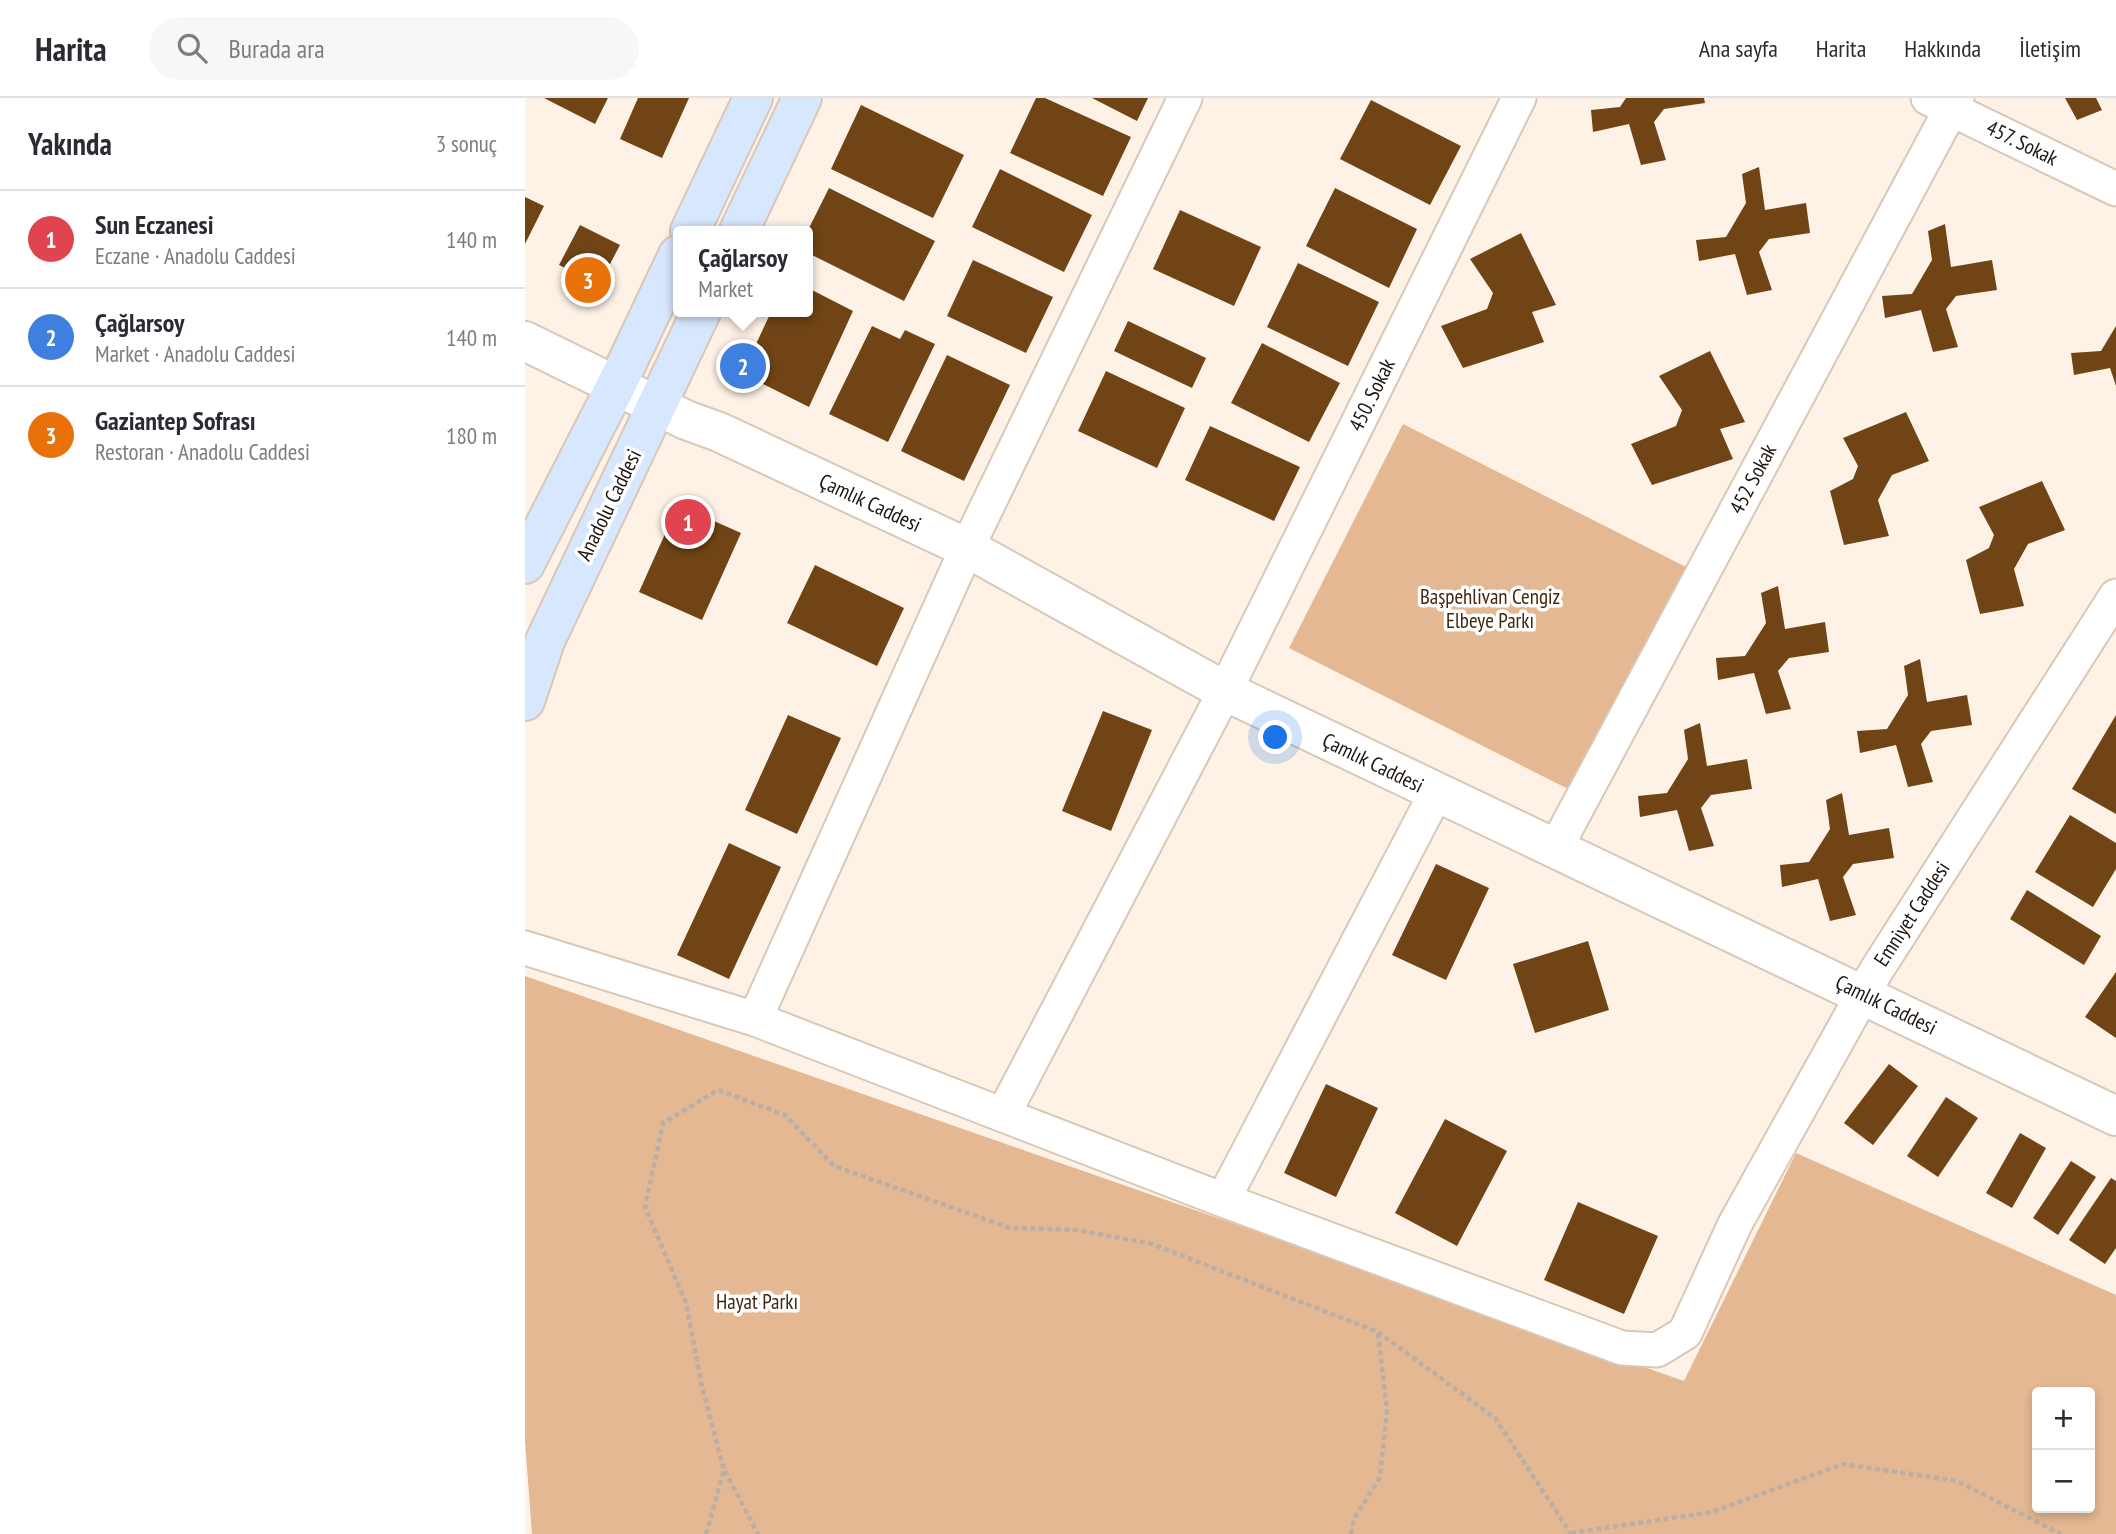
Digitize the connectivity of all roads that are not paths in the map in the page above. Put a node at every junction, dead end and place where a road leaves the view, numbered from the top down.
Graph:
1 (753, 98) edge
2 (802, 98) edge
3 (1185, 98) edge
4 (1519, 98) edge
5 (1945, 102) edge
6 (2116, 189) edge
7 (692, 226) edge
8 (741, 226) edge
9 (673, 266) edge
10 (699, 317) edge
11 (525, 341) edge
12 (617, 384) junction
13 (657, 406) junction
14 (967, 548) junction
15 (525, 565) edge
16 (2116, 596) edge
17 (2107, 631) edge
18 (1225, 691) junction
19 (525, 701) edge
20 (1436, 793) junction
21 (1555, 849) junction
22 (525, 948) edge
23 (1862, 994) junction
24 (755, 1019) junction
25 (1003, 1115) junction
26 (2116, 1116) edge
27 (1223, 1200) junction

1 - 7 main road
2 - 8 main road
3 - 14 street
4 - 18 street, 450. Sokak
5 - 6 street, 457. Sokak
5 - 21 street, 452 Sokak
9 - 12 main road
10 - 13 main road, Anadolu Caddesi
11 - 12 street, Çamlık Caddesi
12 - 13 street, Çamlık Caddesi
12 - 15 main road
13 - 14 street, Çamlık Caddesi
13 - 19 main road, Anadolu Caddesi
14 - 18 street, Çamlık Caddesi
14 - 24 street
16 - 17 street, Emniyet Caddesi
17 - 23 street, Emniyet Caddesi
18 - 20 street, Çamlık Caddesi
18 - 25 street, 450. Sokak
20 - 21 street, Çamlık Caddesi
20 - 27 street
21 - 23 street, Çamlık Caddesi
22 - 24 street, Emniyet Caddesi
23 - 26 street, Çamlık Caddesi
23 - 27 street, Emniyet Caddesi
24 - 25 street, Emniyet Caddesi
25 - 27 street, Emniyet Caddesi

